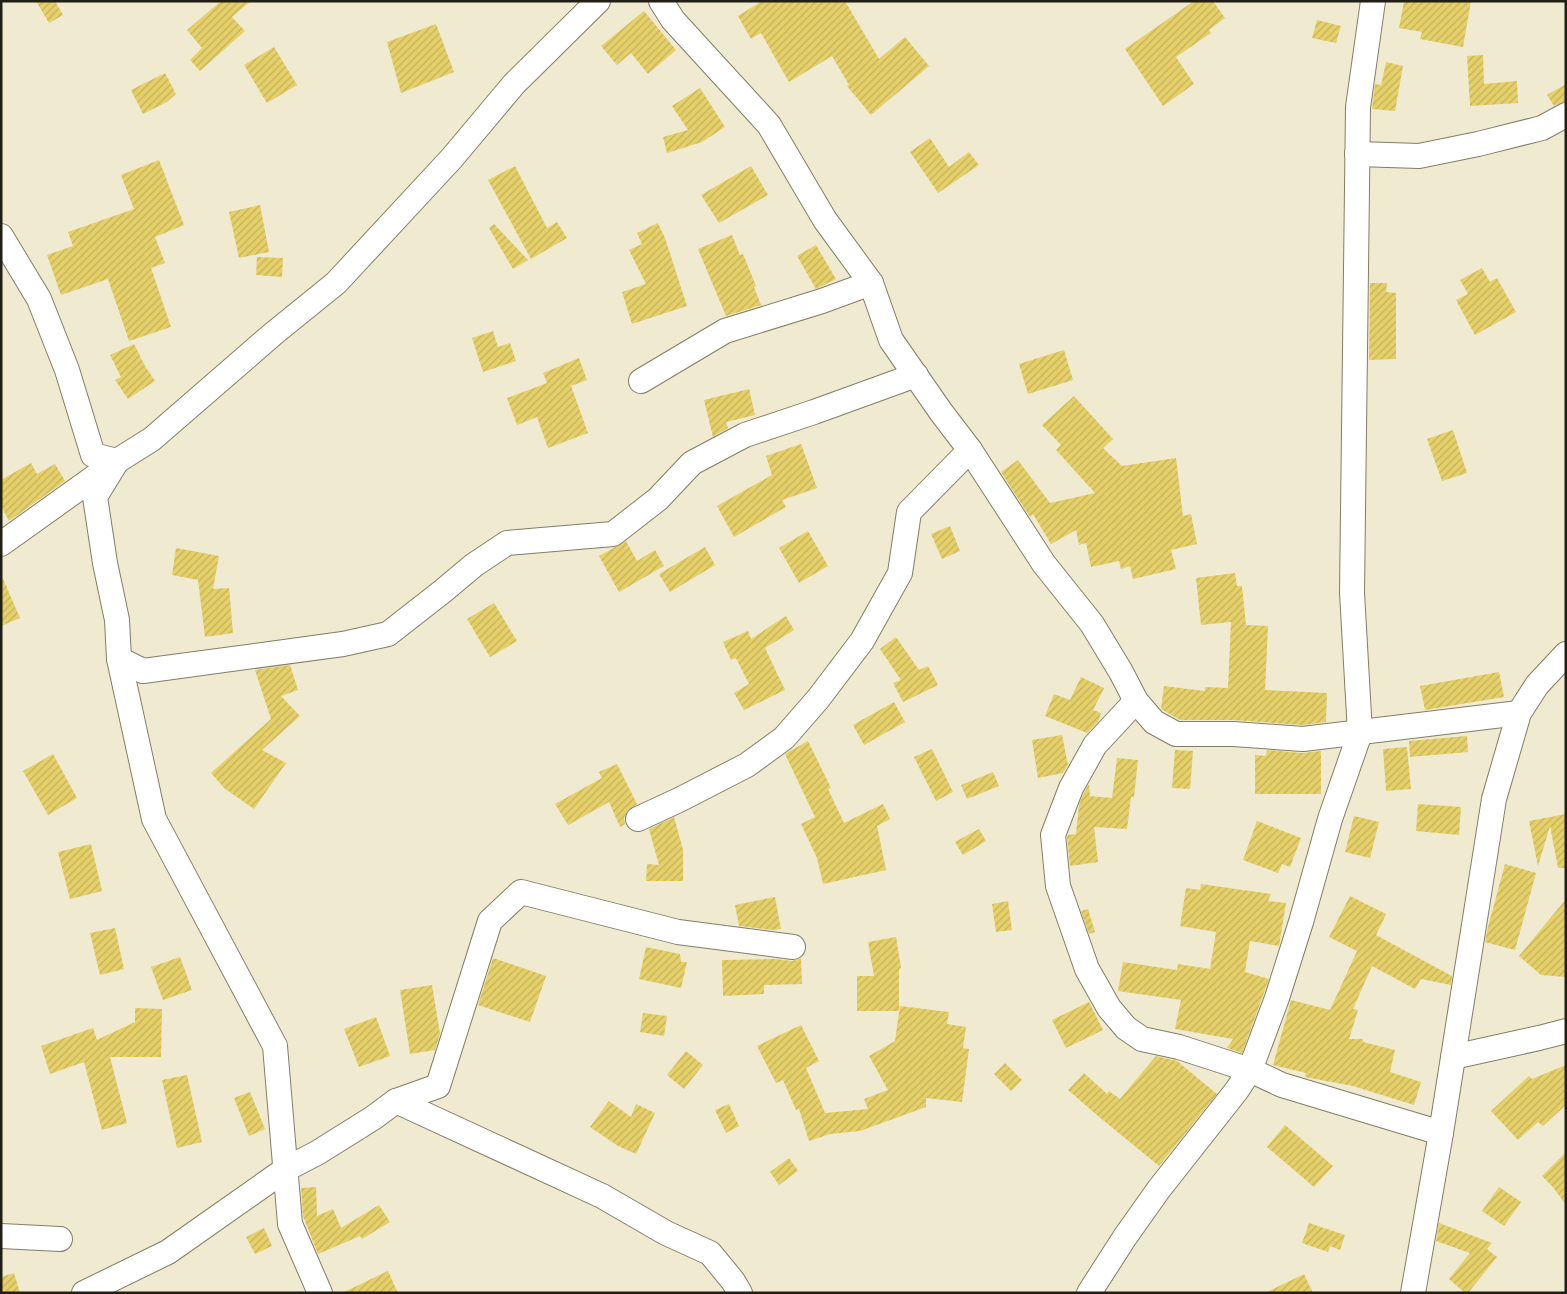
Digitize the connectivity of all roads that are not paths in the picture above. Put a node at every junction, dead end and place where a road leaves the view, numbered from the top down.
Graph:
1 (598, 1) edge
2 (662, 1) edge
3 (1373, 1) edge
4 (1566, 115) edge
5 (1357, 154) junction
6 (1, 236) edge
7 (871, 283) junction
8 (916, 375) junction
9 (641, 380) dead end
10 (970, 450) junction
11 (117, 461) junction
12 (1, 544) edge
13 (1566, 654) edge
14 (119, 659) junction
15 (1136, 701) junction
16 (1519, 713) junction
17 (1360, 733) junction
18 (638, 819) dead end
19 (792, 947) dead end
20 (1566, 1031) edge
21 (1453, 1057) junction
22 (1250, 1070) junction
23 (396, 1101) junction
24 (1441, 1133) junction
25 (286, 1169) junction
26 (1, 1236) edge
27 (60, 1239) dead end
28 (84, 1293) edge
29 (320, 1293) edge
30 (740, 1293) edge
31 (1088, 1293) edge
32 (1413, 1293) edge

1 - 11 street
2 - 7 street
3 - 5 street
4 - 5 street
5 - 17 street
6 - 11 street
7 - 8 street
7 - 9 street
8 - 10 street
8 - 14 street
10 - 15 street
10 - 18 street
11 - 12 street
11 - 14 street
13 - 16 street
14 - 25 street
15 - 17 street
15 - 22 street
16 - 17 street
16 - 21 street
17 - 22 street
19 - 23 street
20 - 21 street
21 - 24 street
22 - 24 street
22 - 31 street
23 - 25 street
23 - 30 street
24 - 32 street
25 - 28 street
25 - 29 street
26 - 27 street

